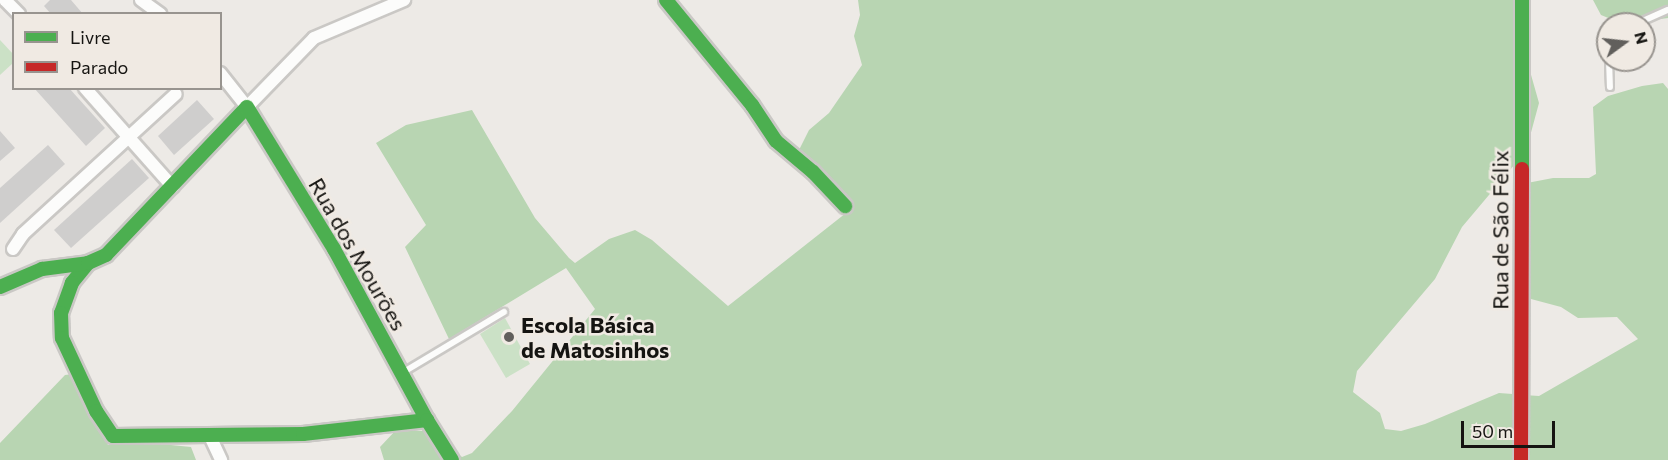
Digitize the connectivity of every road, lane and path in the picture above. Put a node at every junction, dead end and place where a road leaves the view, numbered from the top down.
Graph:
1 (5, 0) edge
2 (141, 0) edge
3 (404, 0) edge
4 (666, 0) edge
5 (1522, 0) edge
6 (17, 12) edge
7 (157, 12) edge
8 (1610, 72) edge
9 (222, 76) edge
10 (1610, 87) dead end
11 (87, 90) edge
12 (176, 94) dead end
13 (247, 107) junction
14 (129, 137) junction
15 (173, 187) junction
16 (845, 206) dead end
17 (13, 249) dead end
18 (88, 263) junction
19 (0, 287) edge
20 (504, 312) dead end
21 (402, 373) junction
22 (428, 420) junction
23 (209, 434) junction
24 (221, 460) edge
25 (452, 460) edge
26 (1521, 460) edge

1 - 6 street
2 - 7 street
3 - 13 street
4 - 16 street
5 - 26 street, Rua de São Félix
8 - 10 lane
9 - 13 street, Rua dos Mourões
11 - 14 street
12 - 14 street
13 - 15 street
13 - 21 street, Rua dos Mourões
14 - 15 street
14 - 17 street
15 - 18 street
18 - 19 street
18 - 23 street
20 - 21 lane
21 - 22 street, Rua dos Mourões
22 - 23 street
22 - 25 street, Rua dos Mourões
23 - 24 street

